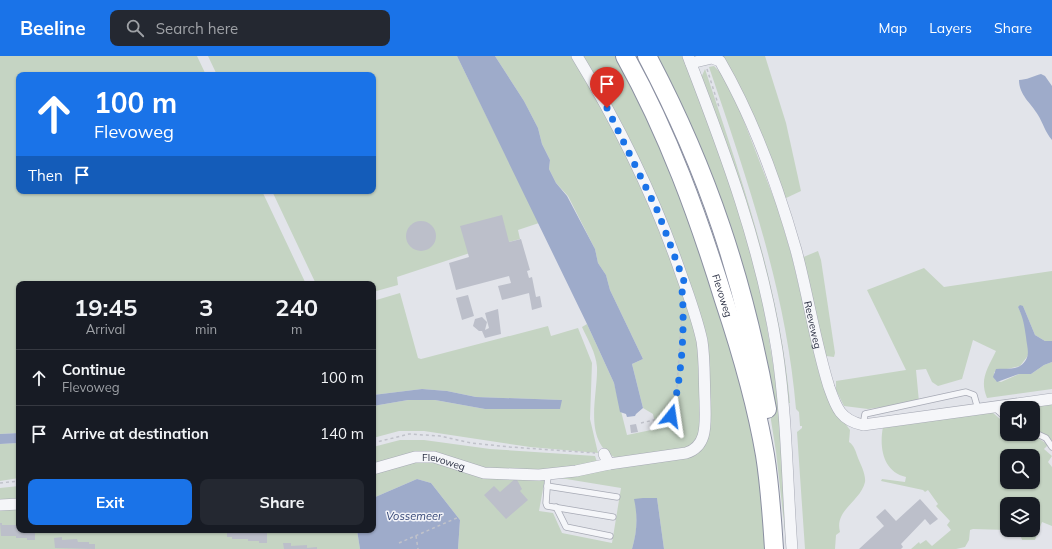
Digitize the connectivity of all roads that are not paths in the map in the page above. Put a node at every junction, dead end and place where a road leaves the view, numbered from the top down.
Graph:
1 (577, 56) edge
2 (625, 56) edge
3 (647, 56) edge
4 (689, 60) edge
5 (1052, 399) edge
6 (993, 407) junction
7 (978, 409) junction
8 (1000, 413) edge
9 (863, 425) junction
10 (1040, 435) edge
11 (1052, 447) edge
12 (376, 469) edge
13 (548, 474) junction
14 (547, 486) junction
15 (617, 498) dead end
16 (16, 504) edge
17 (0, 505) edge
18 (556, 507) junction
19 (613, 517) dead end
20 (610, 536) dead end
21 (774, 549) edge
22 (782, 549) edge
23 (792, 549) edge

1 - 13 street, Flevoweg
2 - 21 highway, Flevoweg
3 - 22 highway, Flevoweg
4 - 9 street, Reeveweg
4 - 23 street
5 - 6 street
6 - 7 street
6 - 8 lane
7 - 9 street
7 - 9 lane
10 - 11 lane
12 - 13 street, Flevoweg
13 - 14 lane
14 - 15 lane
14 - 18 lane
16 - 17 street
18 - 19 lane
18 - 20 lane

